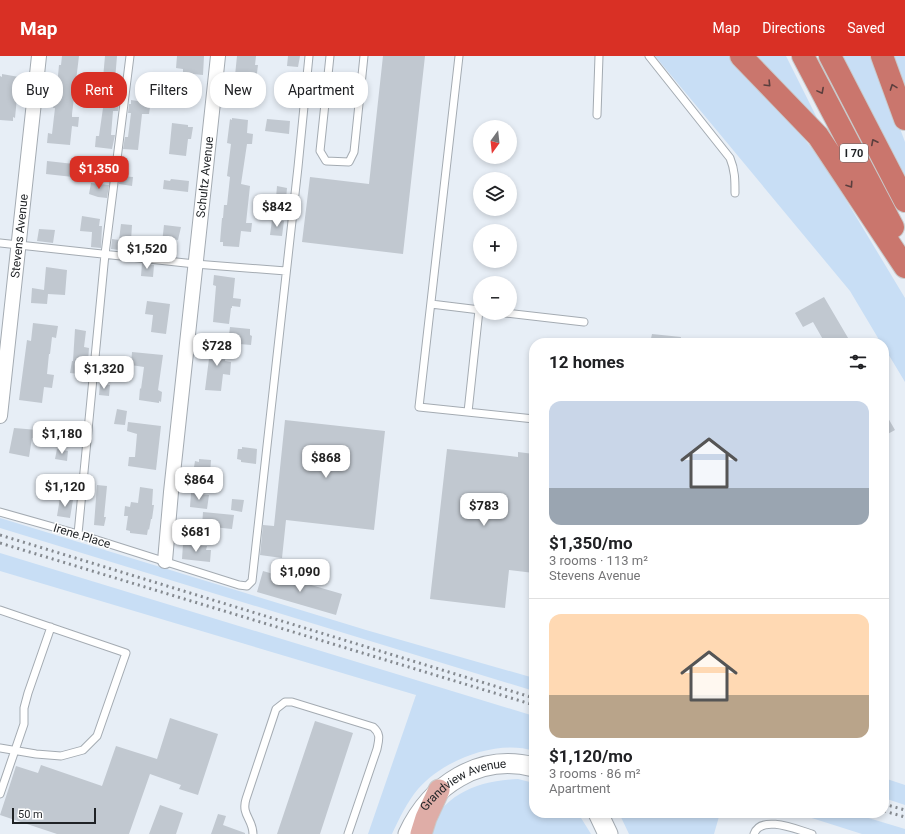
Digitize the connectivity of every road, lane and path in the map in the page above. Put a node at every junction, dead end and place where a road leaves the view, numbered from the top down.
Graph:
1 (39, 56) edge
2 (130, 56) edge
3 (218, 56) edge
4 (309, 56) edge
5 (330, 56) edge
6 (364, 56) edge
7 (459, 56) edge
8 (599, 56) edge
9 (649, 56) edge
10 (741, 56) edge
11 (803, 56) edge
12 (830, 56) edge
13 (882, 56) edge
14 (597, 115) dead end
15 (905, 119) edge
16 (735, 193) dead end
17 (905, 201) edge
18 (0, 243) edge
19 (19, 244) junction
20 (905, 250) edge
21 (105, 254) junction
22 (196, 264) junction
23 (905, 267) edge
24 (286, 272) junction
25 (431, 304) junction
26 (473, 309) edge
27 (517, 314) edge
28 (479, 320) edge
29 (584, 322) dead end
30 (468, 412) junction
31 (0, 416) edge
32 (529, 418) edge
33 (0, 512) edge
34 (78, 534) junction
35 (165, 561) junction
36 (0, 610) edge
37 (51, 627) junction
38 (0, 748) edge
39 (15, 751) junction
40 (529, 765) edge
41 (440, 790) junction
42 (0, 794) edge
43 (600, 818) edge
44 (253, 834) edge
45 (348, 834) edge
46 (408, 834) edge
47 (421, 834) edge
48 (608, 834) edge
49 (754, 834) edge
50 (812, 834) edge

1 - 19 street, Stevens Avenue
2 - 21 lane
3 - 22 street, Schultz Avenue
4 - 24 lane
5 - 6 lane
7 - 25 lane
8 - 14 lane
9 - 16 lane
10 -> 23 highway
11 -> 20 highway, I 70
17 -> 12 highway, I 70
15 -> 13 highway
18 - 19 lane
19 - 21 lane
19 - 31 street, Stevens Avenue
21 - 22 lane
21 - 34 lane
22 - 24 lane
22 - 35 street, Schultz Avenue
24 - 35 lane, Irene Place
25 - 26 lane
25 - 30 lane
27 - 29 lane
28 - 30 lane
30 - 32 lane
33 - 34 lane, Irene Place
34 - 35 lane, Irene Place
36 - 37 lane
37 - 39 lane
37 - 39 lane
38 - 39 lane
39 - 42 lane
40 - 41 main road, Grandview Avenue
41 - 46 main road, Grandview Avenue
41 - 47 main road
43 - 48 main road
44 - 45 lane
49 - 50 lane

